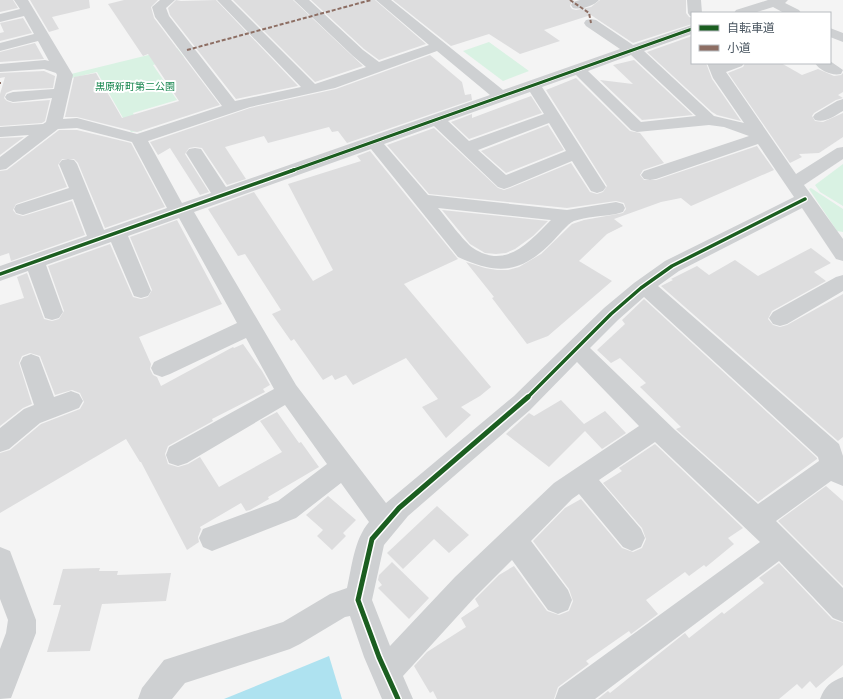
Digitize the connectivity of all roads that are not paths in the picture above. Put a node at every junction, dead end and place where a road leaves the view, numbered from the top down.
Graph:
1 (168, 0) edge
2 (224, 0) edge
3 (301, 0) edge
4 (383, 0) edge
5 (592, 0) edge
6 (694, 0) edge
7 (778, 1) edge
8 (578, 5) dead end
9 (24, 6) edge
10 (604, 8) dead end
11 (695, 12) edge
12 (744, 12) edge
13 (793, 12) edge
14 (0, 18) edge
15 (591, 22) dead end
16 (832, 26) edge
17 (691, 29) edge
18 (42, 36) junction
19 (843, 38) edge
20 (439, 46) junction
21 (0, 47) edge
22 (633, 50) junction
23 (730, 64) edge
24 (824, 64) edge
25 (715, 66) edge
26 (0, 68) edge
27 (377, 68) junction
28 (62, 70) junction
29 (579, 70) junction
30 (836, 71) dead end
31 (534, 86) junction
32 (312, 89) junction
33 (62, 93) junction
34 (13, 97) dead end
35 (502, 97) junction
36 (232, 108) junction
37 (554, 116) junction
38 (437, 120) junction
39 (710, 120) junction
40 (51, 126) junction
41 (0, 132) edge
42 (761, 136) junction
43 (138, 139) junction
44 (374, 142) junction
45 (467, 148) junction
46 (195, 152) dead end
47 (843, 152) edge
48 (576, 153) junction
49 (68, 164) dead end
50 (0, 165) edge
51 (650, 175) dead end
52 (79, 191) junction
53 (799, 191) junction
54 (222, 195) junction
55 (422, 200) junction
56 (23, 209) dead end
57 (180, 210) junction
58 (566, 216) junction
59 (117, 233) junction
60 (98, 239) junction
61 (843, 254) edge
62 (35, 262) junction
63 (0, 274) edge
64 (843, 282) edge
65 (644, 286) junction
66 (141, 291) dead end
67 (52, 312) dead end
68 (780, 318) dead end
69 (250, 326) junction
70 (576, 349) junction
71 (31, 363) dead end
72 (162, 368) dead end
73 (288, 392) junction
74 (71, 401) dead end
75 (47, 410) junction
76 (656, 428) junction
77 (0, 442) edge
78 (178, 455) dead end
79 (343, 466) junction
80 (838, 471) edge
81 (582, 479) junction
82 (757, 520) junction
83 (386, 524) junction
84 (212, 538) dead end
85 (632, 538) dead end
86 (514, 540) junction
87 (780, 544) junction
88 (0, 560) edge
89 (8, 600) edge
90 (358, 600) junction
91 (558, 600) dead end
92 (843, 608) edge
93 (386, 672) junction
94 (0, 687) edge
95 (843, 692) edge
96 (153, 699) edge
97 (398, 699) edge
98 (570, 699) edge
99 (835, 699) edge

1 - 36 street
2 - 32 street
3 - 27 street
4 - 20 street
5 - 8 street
5 - 10 street
6 - 11 street
7 - 12 street
7 - 13 street
9 - 14 street
9 - 18 street
15 - 22 street
16 - 19 street
17 - 22 street
18 - 21 street
18 - 28 street
20 - 27 street
20 - 35 street
22 - 29 street
22 - 39 street
23 - 25 street
24 - 30 street
25 - 42 street
26 - 28 street
27 - 32 street
28 - 33 street
29 - 31 street
29 - 39 street
31 - 35 street
31 - 37 street
32 - 36 street
33 - 34 street
33 - 40 street
35 - 38 street
36 - 43 street
37 - 45 street
37 - 48 street
38 - 44 street
38 - 45 street
39 - 42 street
40 - 41 street
40 - 43 street
40 - 50 street
42 - 51 street
42 - 53 street
43 - 57 street
44 - 54 street
44 - 55 street
45 - 48 street
46 - 54 street
47 - 53 street
48 - 58 street
49 - 52 street
52 - 56 street
52 - 60 street
53 - 61 street
53 - 65 street
54 - 57 street
55 - 58 street
55 - 58 street
57 - 59 street
57 - 69 street
59 - 60 street
59 - 66 street
60 - 62 street
62 - 63 street
62 - 67 street
64 - 68 street
65 - 70 street
65 - 80 street
69 - 72 street
69 - 73 street
70 - 76 street
70 - 83 street
71 - 75 street
73 - 78 street
73 - 79 street
74 - 75 street
75 - 77 street
76 - 81 street
76 - 82 street
79 - 83 street
79 - 84 street
80 - 82 street
81 - 85 street
81 - 86 street
82 - 87 street
83 - 90 street
86 - 91 street
86 - 93 street
87 - 92 street
87 - 98 street
88 - 89 street
89 - 94 street
90 - 93 street
90 - 96 street
93 - 97 street
95 - 99 street

